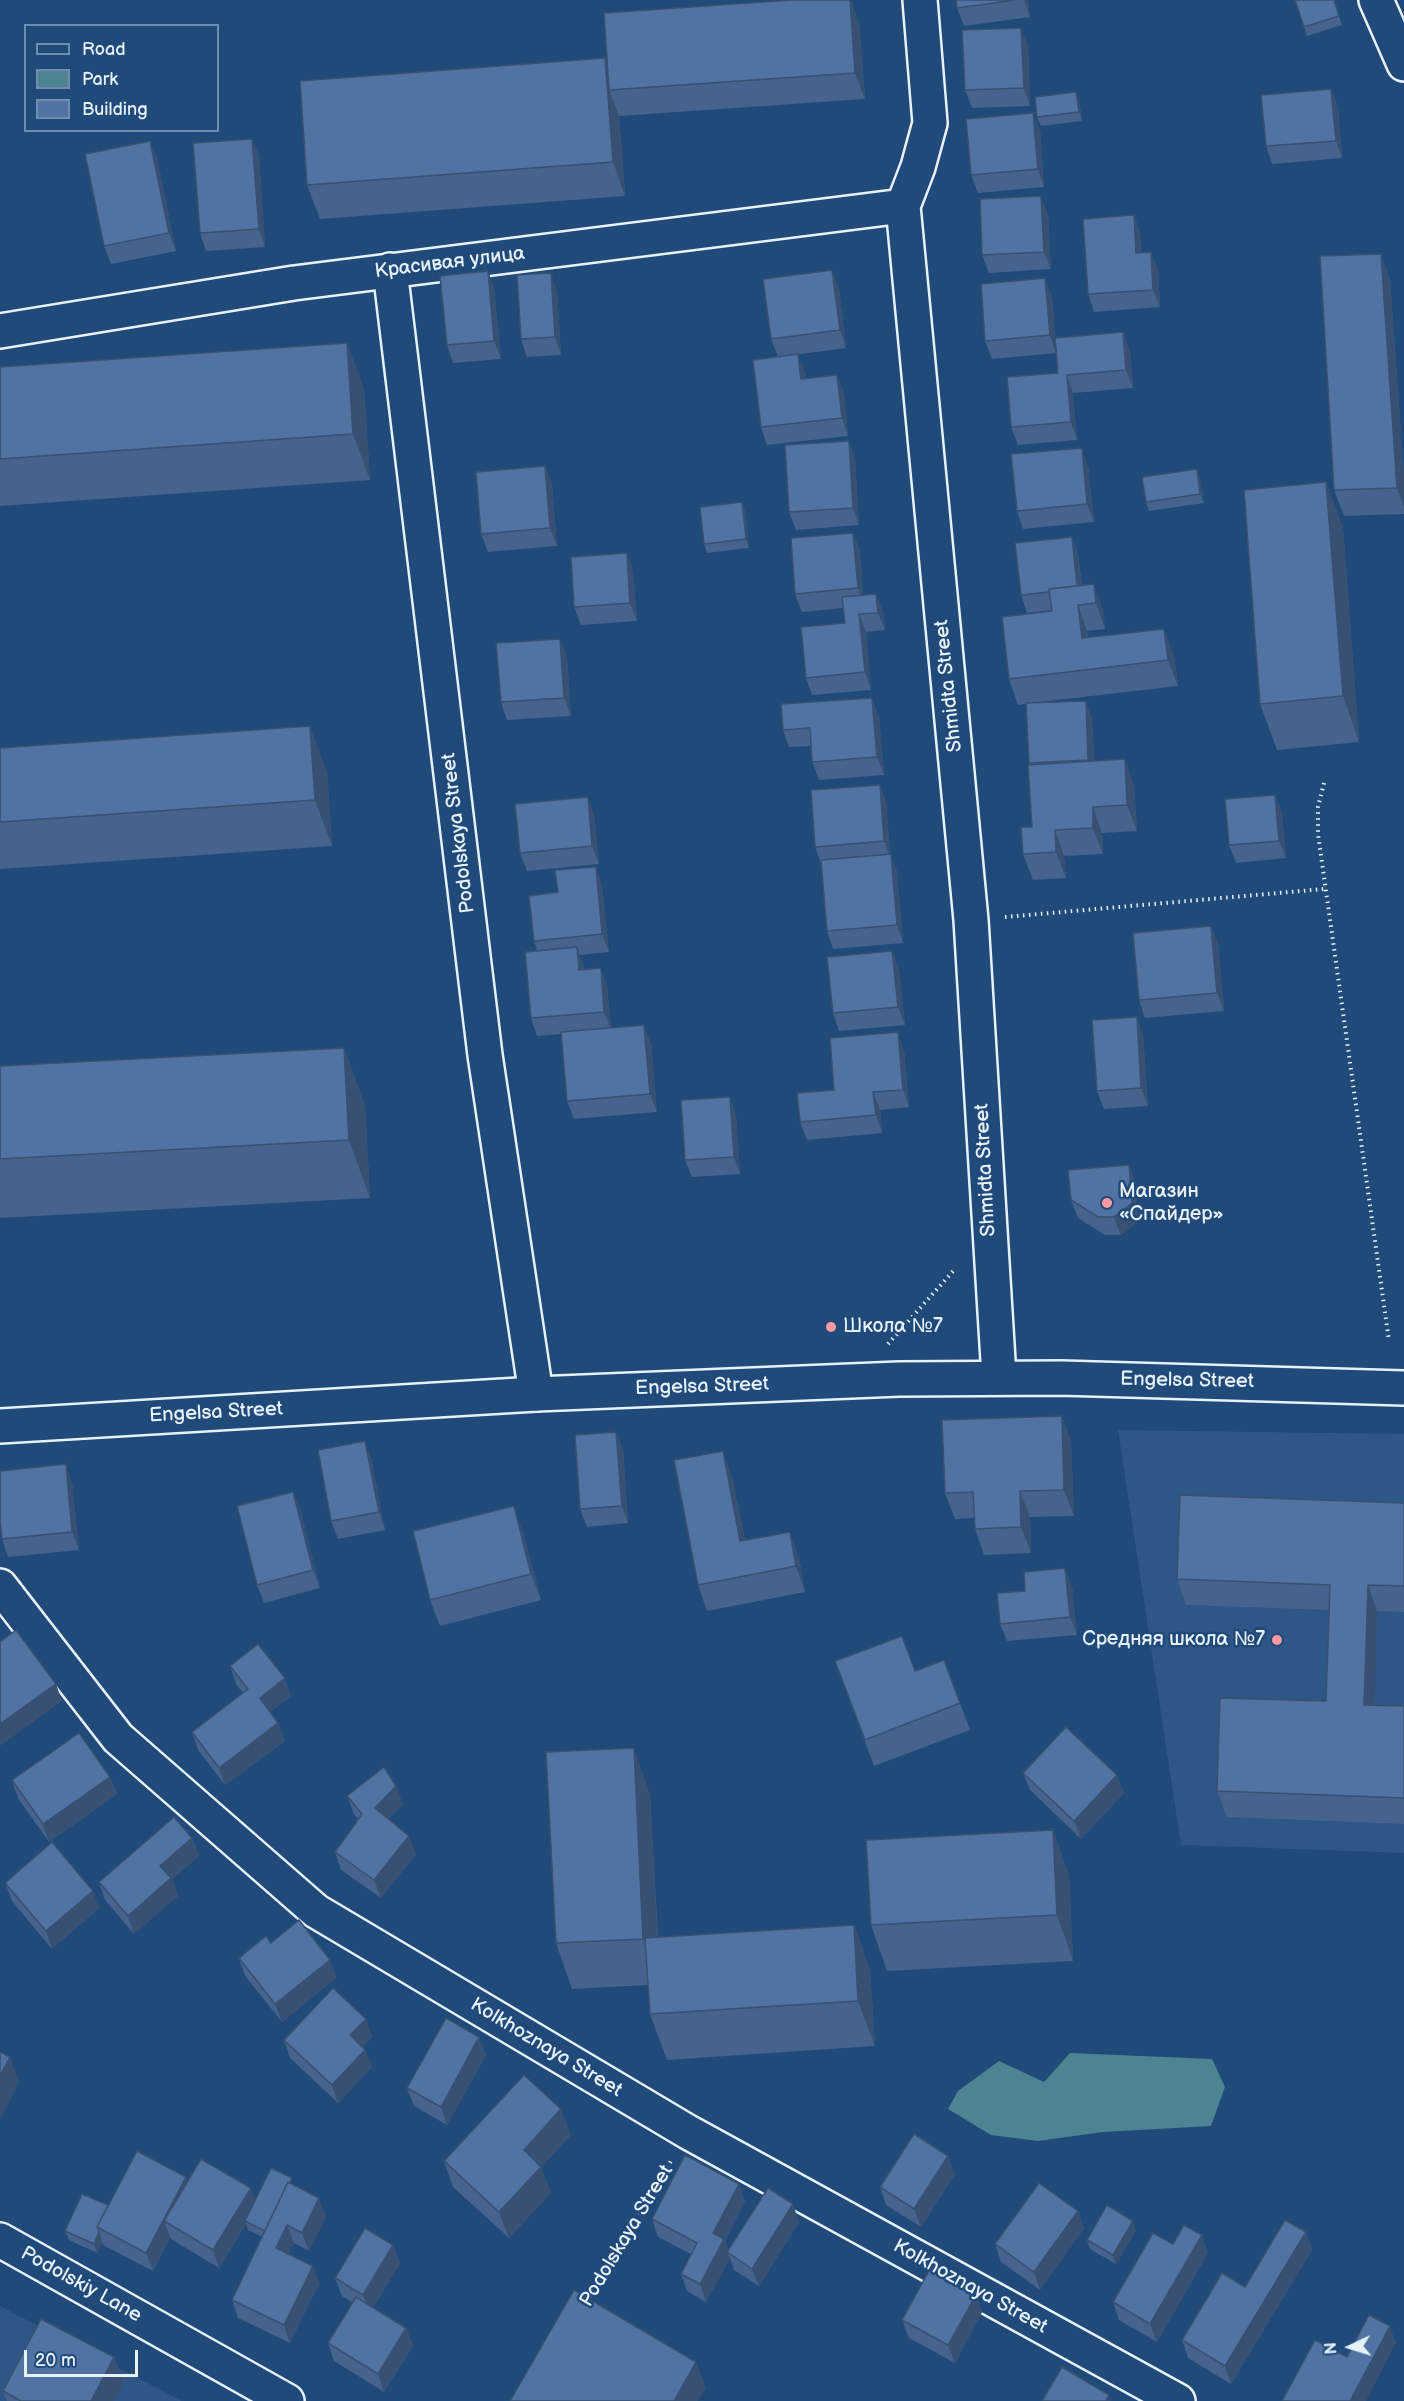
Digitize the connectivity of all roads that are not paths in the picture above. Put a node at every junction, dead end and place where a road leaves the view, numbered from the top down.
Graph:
1 (920, 0) edge
2 (1376, 0) edge
3 (1404, 64) edge
4 (903, 207) junction
5 (390, 270) junction
6 (0, 331) edge
7 (999, 1377) junction
8 (1404, 1388) edge
9 (536, 1394) junction
10 (0, 1426) edge
11 (0, 1586) edge
12 (0, 2240) edge
13 (287, 2401) edge
14 (1178, 2401) edge

1 - 4 street, Shmidta Street
2 - 3 street
4 - 5 street, Красивая улица
4 - 7 street, Shmidta Street
5 - 6 street, Красивая улица
5 - 9 street, Podolskaya Street
7 - 8 street, Engelsa Street
7 - 9 street, Engelsa Street
9 - 10 street, Engelsa Street
11 - 14 street, Kolkhoznaya Street
12 - 13 street, Podolskiy Lane

